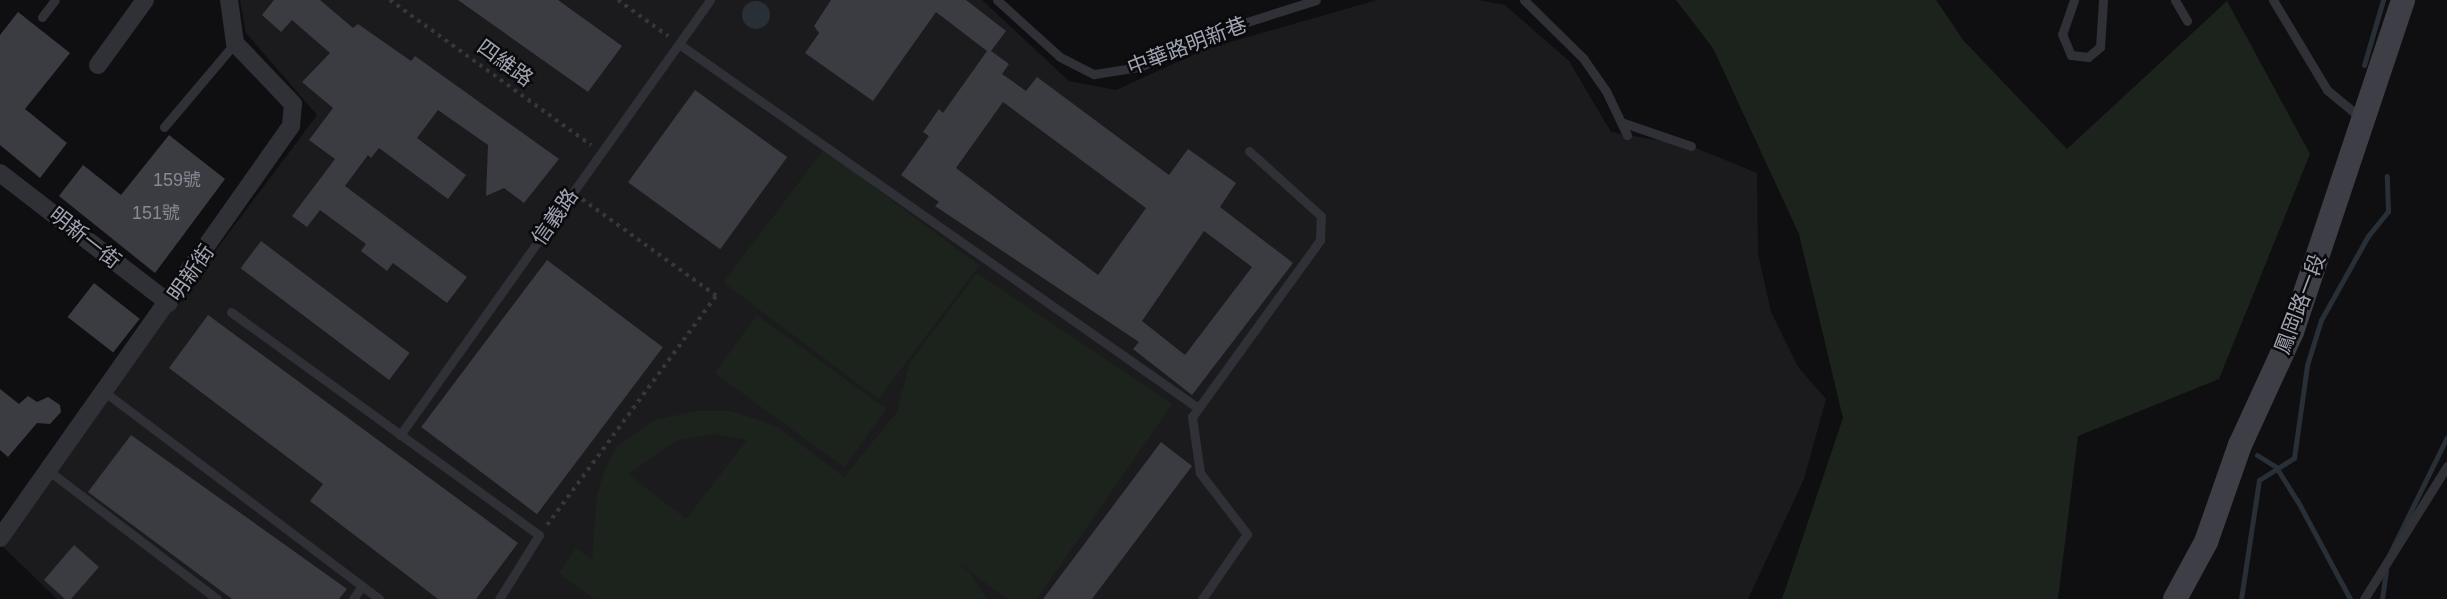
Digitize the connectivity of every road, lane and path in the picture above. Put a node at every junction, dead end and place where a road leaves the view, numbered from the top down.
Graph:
1 (54, 0) edge
2 (145, 0) edge
3 (229, 0) edge
4 (390, 0) edge
5 (618, 0) edge
6 (710, 0) edge
7 (997, 0) edge
8 (1316, 0) edge
9 (1524, 0) edge
10 (2074, 0) edge
11 (2103, 0) edge
12 (2175, 0) edge
13 (2273, 0) edge
14 (2403, 0) edge
15 (42, 17) dead end
16 (2187, 21) dead end
17 (235, 43) junction
18 (679, 44) junction
19 (98, 65) dead end
20 (2365, 121) junction
21 (1620, 122) junction
22 (163, 127) dead end
23 (1627, 135) dead end
24 (1690, 146) dead end
25 (1248, 151) dead end
26 (601, 152) junction
27 (0, 173) edge
28 (572, 193) junction
29 (169, 303) junction
30 (231, 312) dead end
31 (106, 393) junction
32 (1198, 408) junction
33 (400, 435) junction
34 (2447, 466) edge
35 (48, 471) junction
36 (539, 535) junction
37 (0, 538) edge
38 (362, 586) junction
39 (217, 599) edge
40 (352, 599) edge
41 (379, 599) edge
42 (499, 599) edge
43 (1202, 599) edge
44 (2175, 599) edge
45 (2364, 599) edge

1 - 15 lane
2 - 19 street
3 - 17 street
4 - 26 path, 四維路
5 - 18 path
6 - 18 lane, 信義路
7 - 8 lane, 中華路明新巷
9 - 21 lane
10 - 11 lane
12 - 16 lane
13 - 20 lane
14 - 20 street, 鳳岡路一段
17 - 22 lane
17 - 29 street, 明新街
18 - 26 lane, 信義路
18 - 32 lane
20 - 44 street, 鳳岡路一段
21 - 23 lane
21 - 24 lane
25 - 32 lane
26 - 28 lane, 信義路
27 - 29 street, 明新一街
28 - 33 lane, 信義路
28 - 36 path
29 - 31 street, 明新街
30 - 33 lane
31 - 35 street, 明新街
31 - 38 lane
32 - 43 lane
33 - 36 lane
34 - 45 lane
35 - 37 street, 明新街
35 - 39 lane
36 - 42 lane
38 - 40 lane
38 - 41 lane

